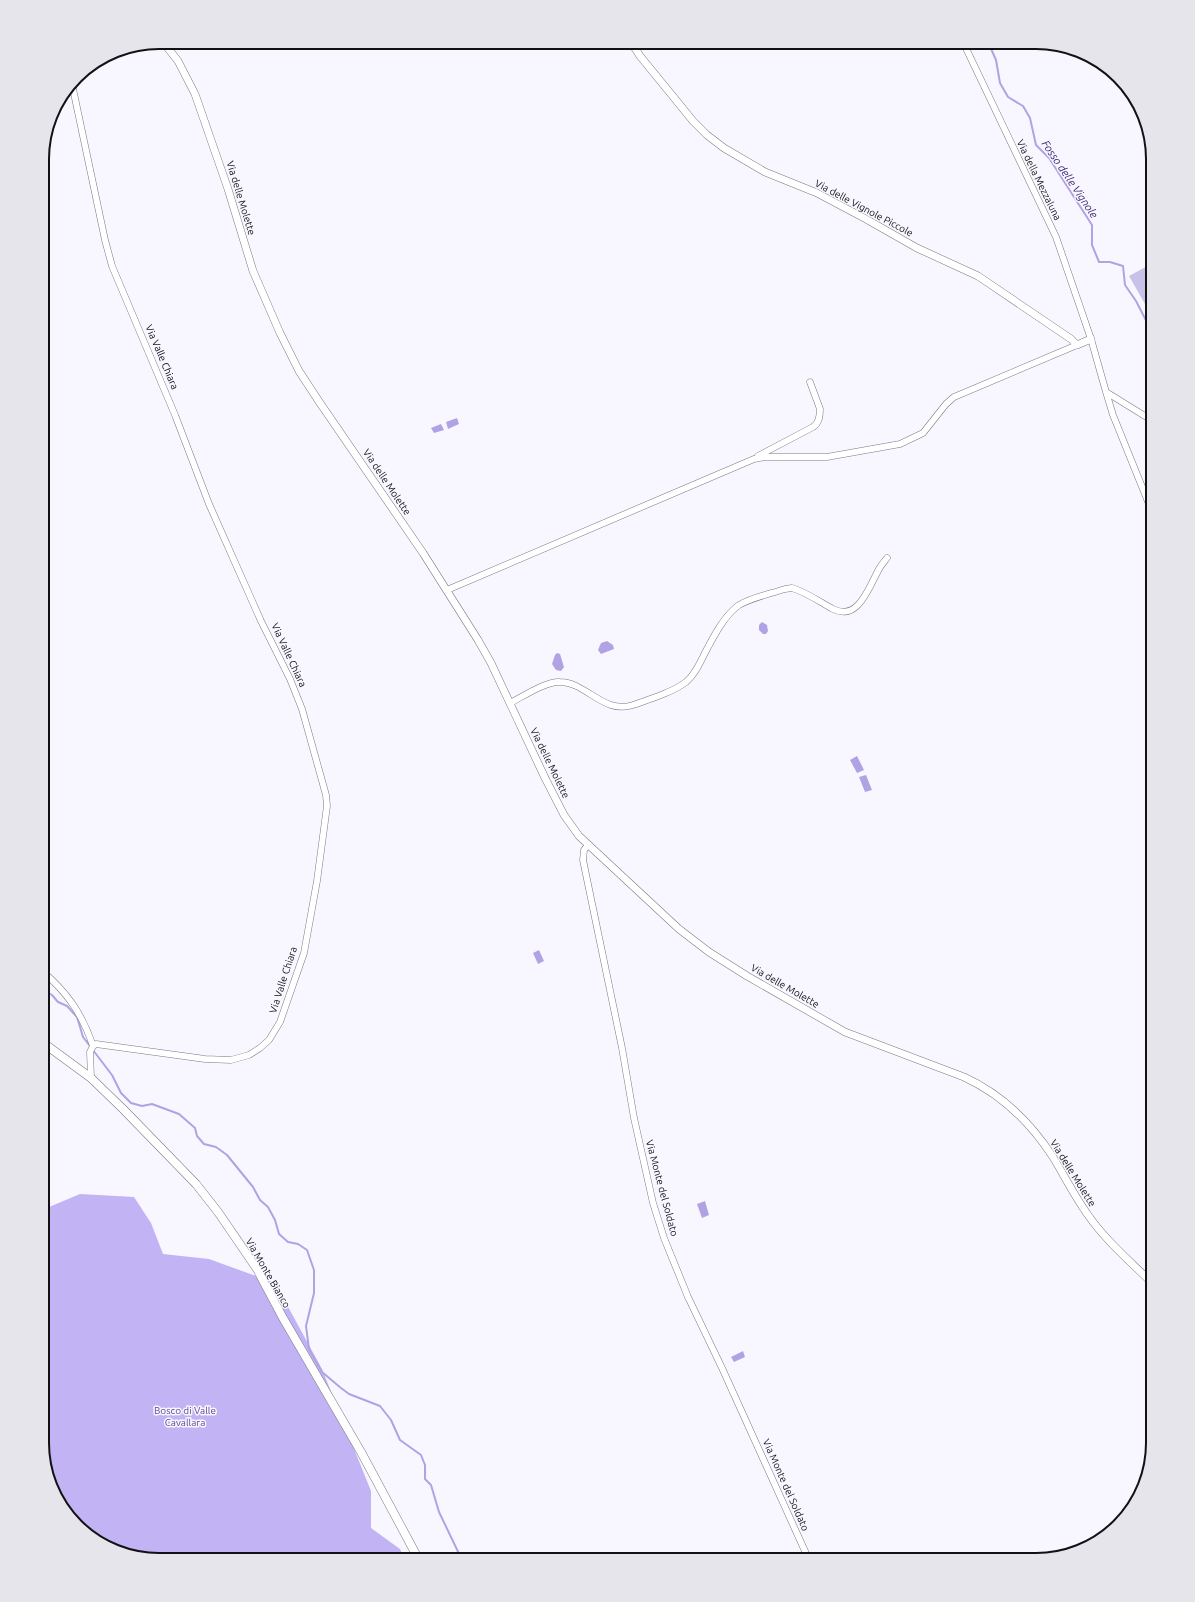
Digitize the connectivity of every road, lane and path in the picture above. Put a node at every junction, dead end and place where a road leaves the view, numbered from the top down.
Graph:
1 (169, 49) edge
2 (636, 49) edge
3 (966, 49) edge
4 (73, 90) edge
5 (1091, 339) junction
6 (1077, 345) junction
7 (810, 382) dead end
8 (1106, 392) junction
9 (1146, 417) edge
10 (748, 462) junction
11 (1146, 497) edge
12 (887, 558) dead end
13 (447, 590) junction
14 (510, 703) junction
15 (588, 845) junction
16 (49, 978) edge
17 (93, 1046) junction
18 (49, 1047) edge
19 (91, 1078) junction
20 (1146, 1277) edge
21 (415, 1553) edge
22 (806, 1553) edge

1 - 13 street, Via delle Molette
2 - 6 street, Via delle Vignole Piccole
3 - 5 street, Via della Mezzaluna
4 - 17 street, Via Valle Chiara
5 - 6 street
5 - 8 street
6 - 10 street
7 - 10 street
8 - 9 street
8 - 11 street
10 - 13 street
12 - 14 street
13 - 14 street, Via delle Molette
14 - 15 street, Via delle Molette
15 - 20 street, Via delle Molette
15 - 22 street, Via Monte del Soldato
16 - 17 street
17 - 19 street
18 - 19 main road, Via Monte Bianco
19 - 21 main road, Via Monte Bianco

